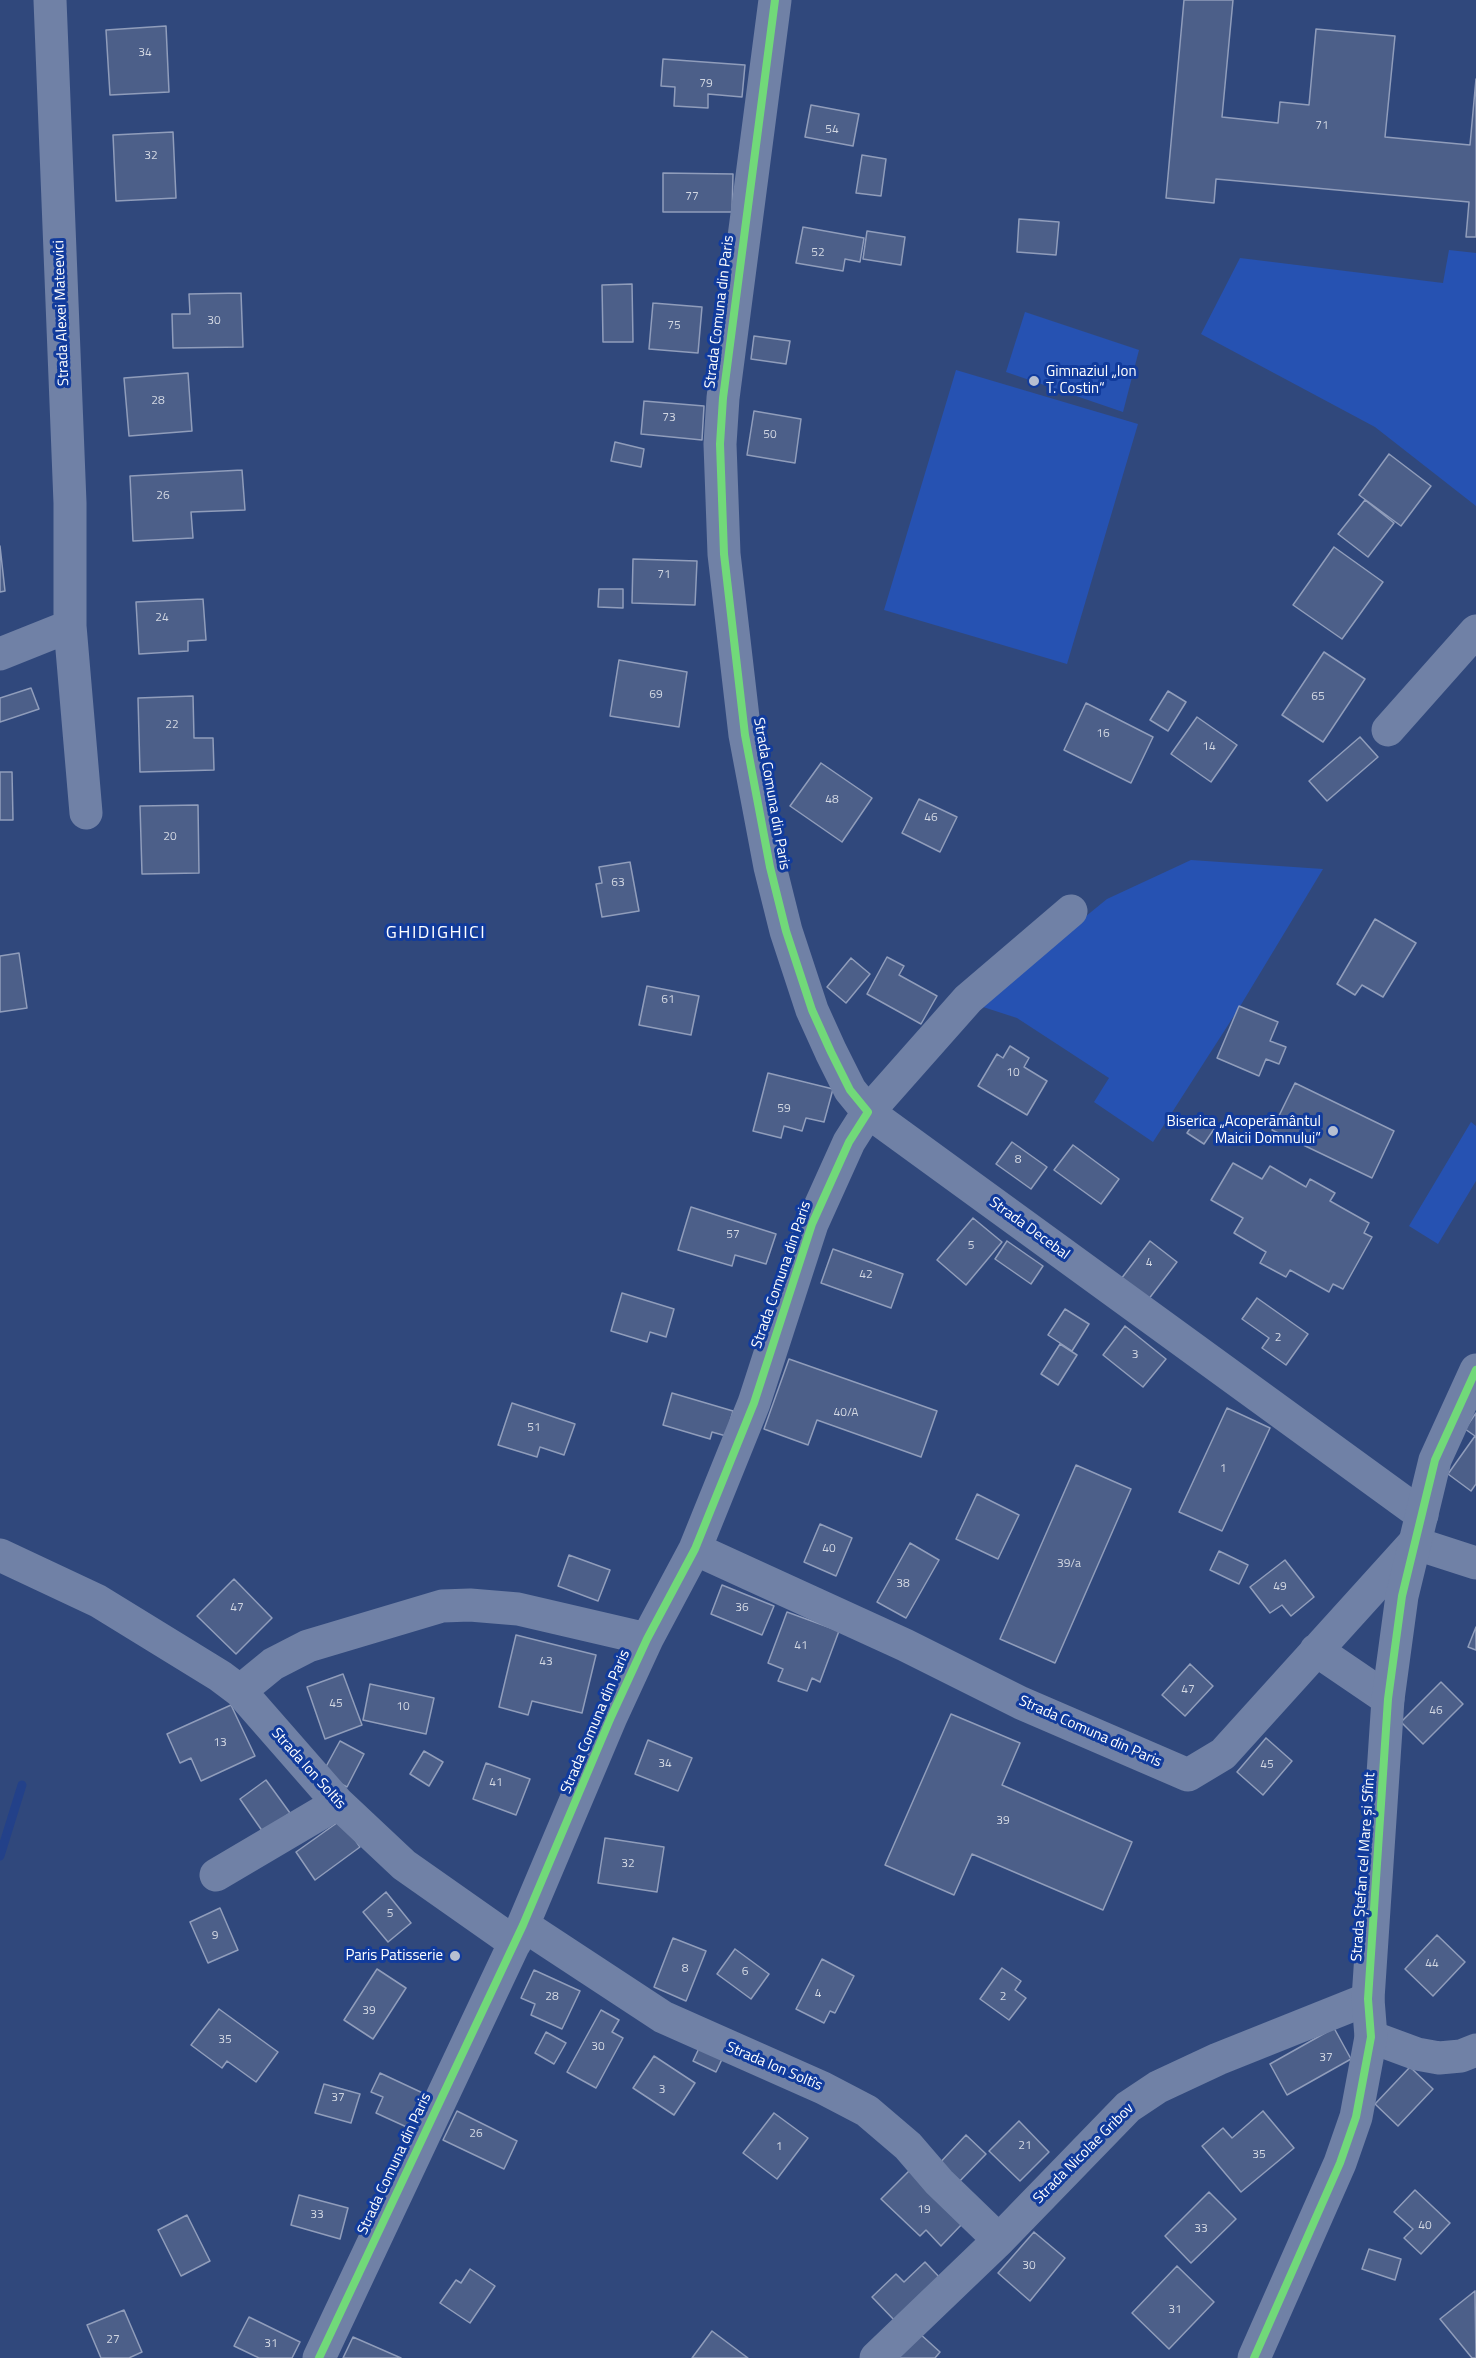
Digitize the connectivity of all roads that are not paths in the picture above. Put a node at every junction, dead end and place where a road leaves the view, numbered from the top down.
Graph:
1 (50, 0) edge
2 (775, 0) edge
3 (70, 626) junction
4 (1476, 631) edge
5 (0, 654) edge
6 (1388, 730) dead end
7 (86, 813) dead end
8 (1071, 911) dead end
9 (868, 1113) junction
10 (1474, 1375) edge
11 (1418, 1529) junction
12 (694, 1549) junction
13 (0, 1555) edge
14 (1476, 1563) edge
15 (647, 1639) junction
16 (1316, 1650) junction
17 (240, 1691) junction
18 (1388, 1699) junction
19 (1223, 1754) joint
20 (338, 1803) junction
21 (216, 1875) dead end
22 (519, 1934) junction
23 (1368, 1999) junction
24 (1371, 2037) junction
25 (1476, 2050) edge
26 (999, 2240) junction
27 (319, 2358) edge
28 (876, 2358) edge
29 (1254, 2358) edge

1 - 3 street, Strada Alexei Mateevici
2 - 9 street, Strada Comuna din Paris
3 - 5 street
3 - 7 street, Strada Alexei Mateevici
4 - 6 street
8 - 9 street
9 - 11 street, Strada Decebal
9 - 12 street, Strada Comuna din Paris
10 - 11 street, Strada Ștefan cel Mare și Sfînt
11 - 14 street
11 - 16 street, Strada Ștefan cel Mare și Sfînt
11 - 18 street, Strada Ștefan cel Mare și Sfînt
12 - 15 street, Strada Comuna din Paris
12 - 19 street, Strada Comuna din Paris
13 - 17 street, Strada Ion Soltîs
15 - 17 street, Strada Comuna din Paris
15 - 22 street, Strada Comuna din Paris
16 - 18 street
16 - 19 street, Strada Ștefan cel Mare și Sfînt
17 - 20 street, Strada Ion Soltîs
18 - 23 street, Strada Ștefan cel Mare și Sfînt
20 - 21 street
20 - 22 street, Strada Ion Soltîs
22 - 26 street, Strada Ion Soltîs
22 - 27 street, Strada Comuna din Paris
23 - 24 street, Strada Ștefan cel Mare și Sfînt
23 - 26 street, Strada Nicolae Gribov
24 - 25 street
24 - 29 street, Strada Ștefan cel Mare și Sfînt
26 - 28 street, Strada Nicolae Gribov

